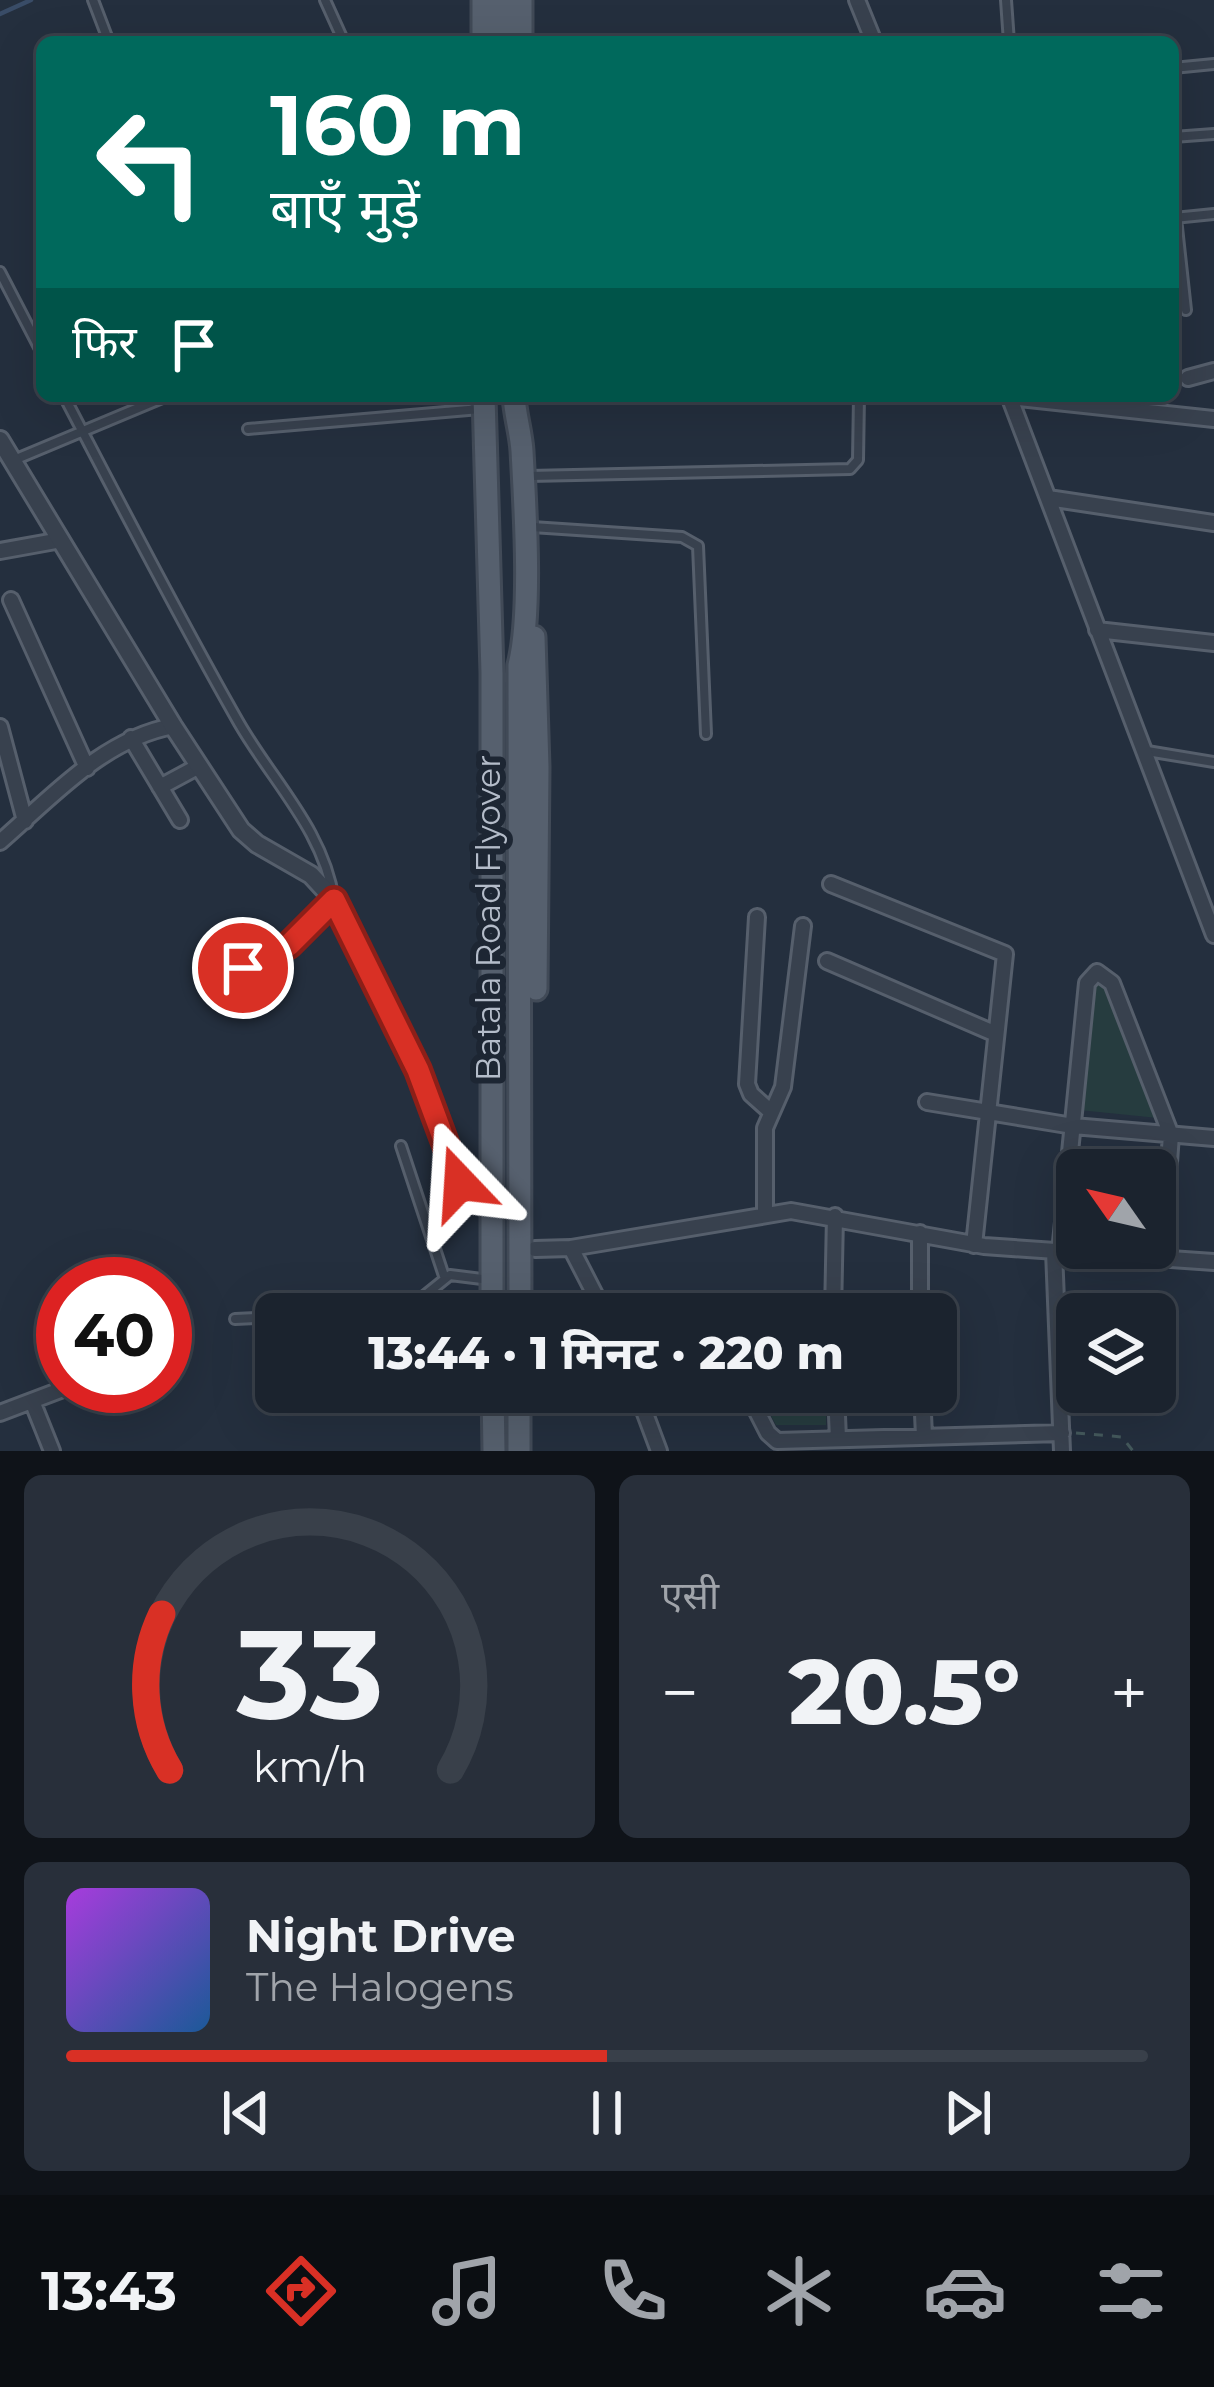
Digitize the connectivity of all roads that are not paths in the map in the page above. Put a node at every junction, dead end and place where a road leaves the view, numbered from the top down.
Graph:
1 (93, 0) edge
2 (326, 0) edge
3 (483, 0) edge
4 (504, 0) edge
5 (520, 0) edge
6 (857, 0) edge
7 (1006, 0) edge
8 (107, 36) edge
9 (341, 36) edge
10 (483, 36) edge
11 (504, 36) edge
12 (521, 36) edge
13 (872, 36) edge
14 (1009, 36) edge
15 (1214, 64) edge
16 (1179, 67) edge
17 (1214, 134) edge
18 (1179, 137) edge
19 (1214, 214) edge
20 (1179, 218) edge
21 (1179, 251) edge
22 (0, 272) edge
23 (1186, 310) dead end
24 (36, 341) edge
25 (1214, 371) edge
26 (1188, 378) dead end
27 (67, 402) edge
28 (152, 402) edge
29 (484, 402) edge
30 (514, 402) edge
31 (528, 402) edge
32 (859, 402) edge
33 (1011, 402) edge
34 (1056, 402) edge
35 (1214, 419) edge
36 (248, 429) dead end
37 (82, 430) junction
38 (0, 440) edge
39 (6, 464) edge
40 (529, 476) junction
41 (1048, 498) junction
42 (1214, 523) edge
43 (530, 526) junction
44 (61, 540) junction
45 (0, 551) edge
46 (11, 600) dead end
47 (1097, 630) junction
48 (1214, 643) edge
49 (173, 726) junction
50 (0, 727) edge
51 (706, 734) dead end
52 (131, 738) junction
53 (1145, 751) junction
54 (1214, 762) edge
55 (199, 766) junction
56 (87, 768) junction
57 (160, 787) junction
58 (180, 820) dead end
59 (25, 821) junction
60 (0, 842) edge
61 (831, 884) dead end
62 (334, 900) junction
63 (757, 917) dead end
64 (803, 926) dead end
65 (1214, 935) edge
66 (827, 961) dead end
67 (215, 982) dead end
68 (997, 1034) junction
69 (927, 1102) dead end
70 (771, 1112) junction
71 (988, 1114) junction
72 (1073, 1126) junction
73 (1171, 1135) junction
74 (1214, 1138) edge
75 (401, 1145) dead end
76 (1070, 1149) edge
77 (1170, 1149) edge
78 (490, 1211) junction
79 (766, 1214) junction
80 (835, 1216) junction
81 (920, 1233) junction
82 (974, 1244) junction
83 (572, 1248) junction
84 (535, 1249) junction
85 (1056, 1252) edge
86 (1176, 1258) edge
87 (1214, 1262) edge
88 (1057, 1269) edge
89 (444, 1276) junction
90 (491, 1280) junction
91 (426, 1293) edge
92 (491, 1293) edge
93 (520, 1293) edge
94 (533, 1293) edge
95 (594, 1293) edge
96 (833, 1293) edge
97 (920, 1293) edge
98 (255, 1318) edge
99 (236, 1319) dead end
100 (36, 1399) edge
101 (32, 1401) junction
102 (0, 1413) edge
103 (493, 1413) edge
104 (519, 1413) edge
105 (532, 1413) edge
106 (645, 1413) edge
107 (758, 1413) edge
108 (837, 1413) edge
109 (923, 1413) edge
110 (1062, 1432) junction
111 (924, 1436) junction
112 (838, 1439) junction
113 (774, 1445) edge
114 (52, 1451) edge
115 (494, 1451) edge
116 (519, 1451) edge
117 (533, 1451) edge
118 (659, 1451) edge
119 (1062, 1451) edge

1 - 8 lane
2 - 9 lane
3 - 10 main road
4 - 11 main road
5 - 12 main road
6 - 13 street
7 - 14 lane
15 - 16 lane
17 - 18 lane
19 - 20 lane
21 - 23 lane
22 - 24 lane
25 - 26 street
27 - 37 lane
28 - 37 lane
29 - 36 lane
29 - 78 main road
30 - 93 main road, Batala Road Flyover
31 - 40 main road
32 - 40 lane
33 - 41 street
34 - 35 street
37 - 39 lane
37 - 62 lane
38 - 39 street
39 - 44 street
40 - 43 main road
41 - 42 street
41 - 47 street
43 - 51 lane
43 - 84 main road
44 - 45 street
44 - 49 street
46 - 56 street
47 - 48 street
47 - 53 street
49 - 52 street
49 - 55 street
50 - 59 street
52 - 56 street
52 - 57 street
53 - 54 lane
53 - 65 street
55 - 57 street
55 - 62 street
56 - 59 street
57 - 58 street
59 - 60 street
61 - 68 street
62 - 67 lane
62 - 78 street
63 - 70 street
64 - 70 street
66 - 68 street
68 - 71 street
69 - 71 street
70 - 79 street
71 - 72 street
71 - 82 street
72 - 73 street
72 - 73 street
72 - 76 street
73 - 74 street
73 - 77 street
75 - 89 lane
78 - 90 main road
79 - 80 street
79 - 83 street
80 - 81 street
80 - 96 street
81 - 82 street
81 - 97 street
82 - 85 street
83 - 84 street
83 - 95 street
84 - 94 main road
86 - 87 street
88 - 110 street
89 - 90 lane
89 - 91 lane
90 - 92 main road
98 - 99 lane
100 - 101 street
101 - 102 street
101 - 114 street
103 - 115 main road
104 - 116 main road
105 - 117 main road
106 - 118 street
107 - 113 street
108 - 112 street
109 - 111 street
110 - 111 street
110 - 119 street
111 - 112 street
112 - 113 street

